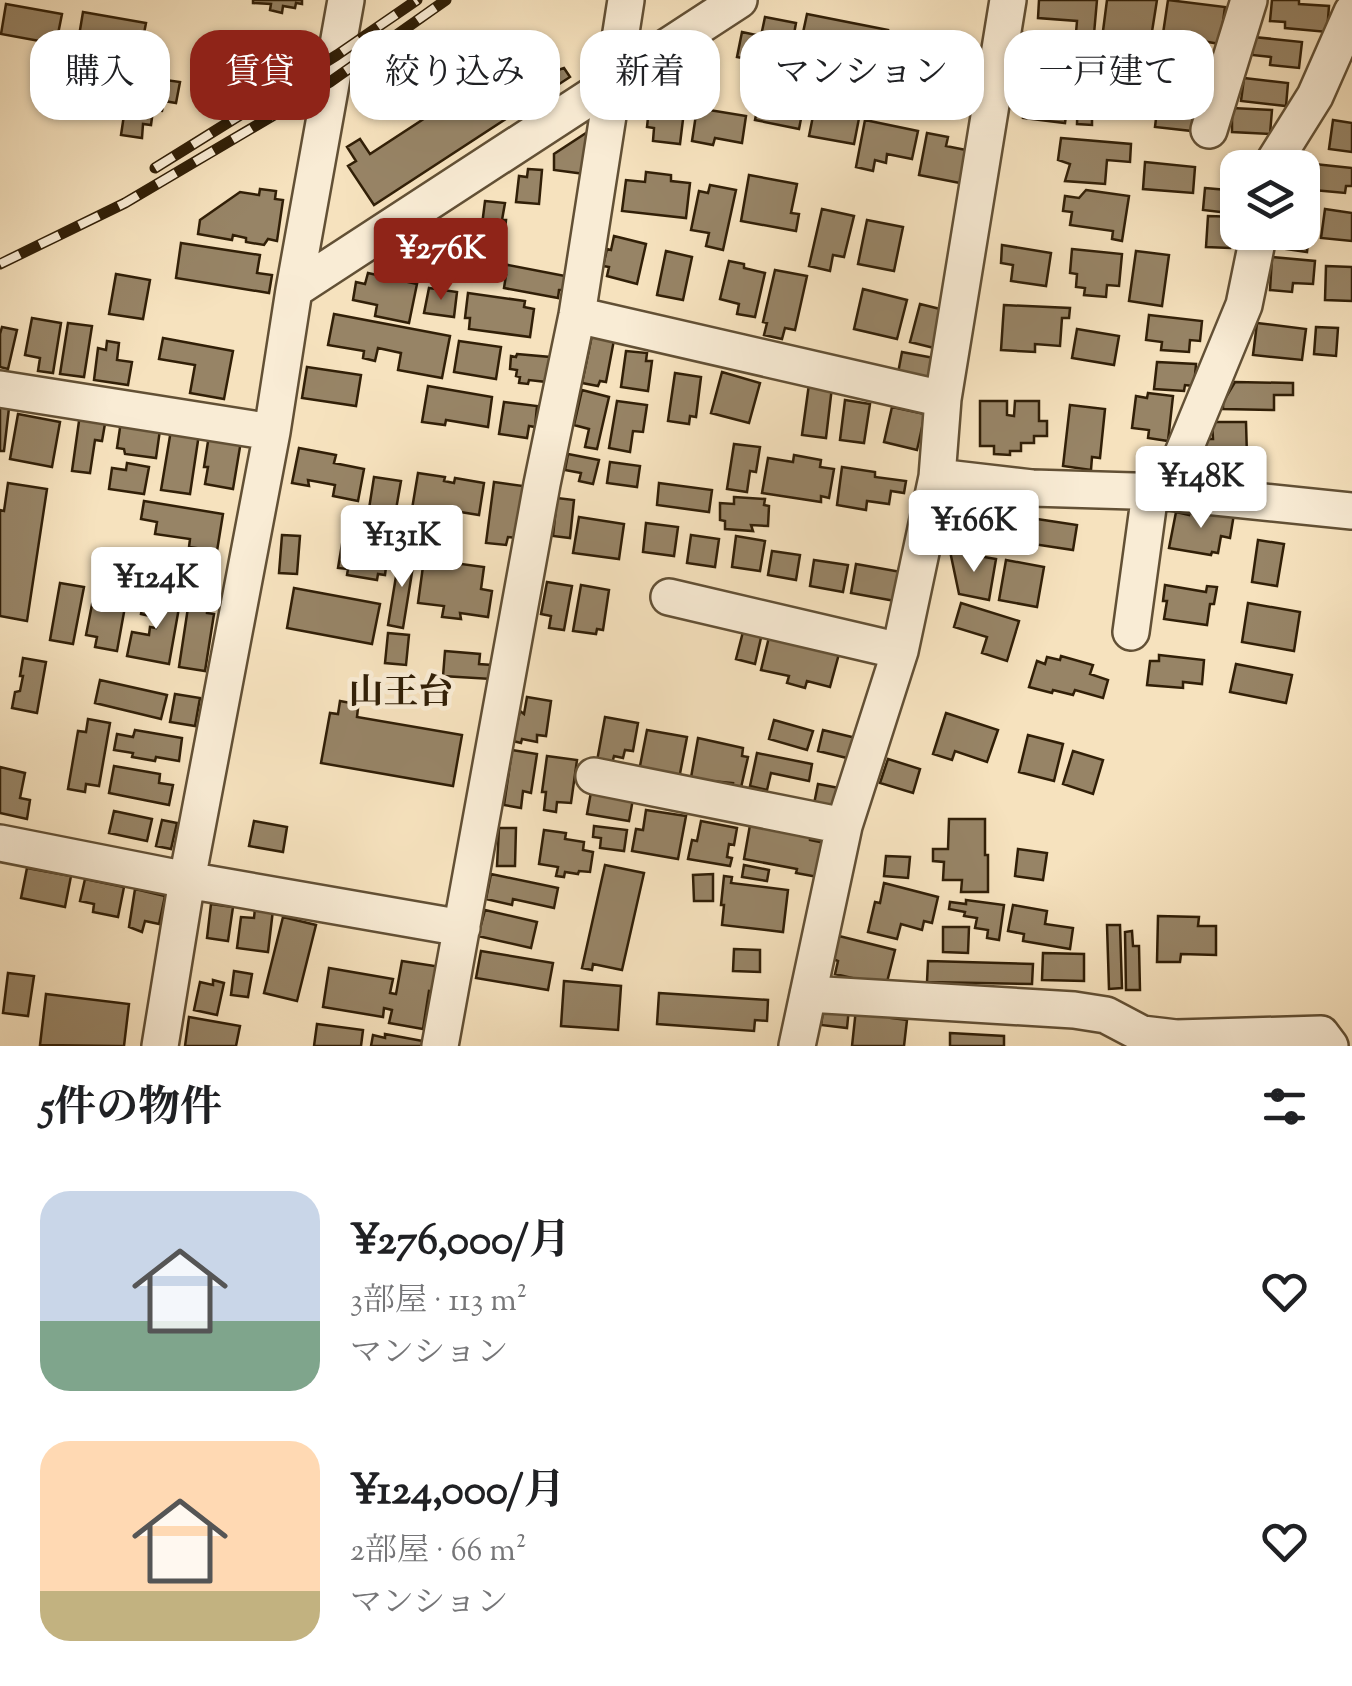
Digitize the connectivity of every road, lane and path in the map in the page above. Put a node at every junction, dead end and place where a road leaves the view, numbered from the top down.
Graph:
1 (346, 0) edge
2 (626, 0) edge
3 (739, 0) edge
4 (1008, 0) edge
5 (1249, 0) edge
6 (1352, 12) edge
7 (621, 30) edge
8 (692, 30) edge
9 (580, 103) edge
10 (607, 120) edge
11 (1209, 130) dead end
12 (1281, 150) edge
13 (1255, 250) edge
14 (294, 290) junction
15 (576, 315) junction
16 (0, 389) edge
17 (943, 400) junction
18 (272, 432) junction
19 (937, 477) junction
20 (1158, 492) junction
21 (1352, 511) edge
22 (669, 596) dead end
23 (1131, 632) dead end
24 (900, 651) junction
25 (594, 776) dead end
26 (844, 826) junction
27 (0, 842) edge
28 (188, 880) junction
29 (462, 928) junction
30 (808, 994) junction
31 (160, 1046) edge
32 (440, 1046) edge
33 (797, 1046) edge
34 (1330, 1046) edge

1 - 14 street
2 - 7 street
3 - 8 street
4 - 17 street
5 - 11 street
6 - 12 street
9 - 14 street
10 - 15 street
13 - 20 street
14 - 18 street
15 - 17 street
15 - 29 street
16 - 18 street
17 - 19 street
18 - 28 street
19 - 20 street
19 - 24 street
20 - 21 street
20 - 23 street
22 - 24 street
24 - 26 street
25 - 26 street
26 - 30 street
27 - 28 street
28 - 29 street
28 - 31 street
29 - 32 street
30 - 33 street
30 - 34 street

